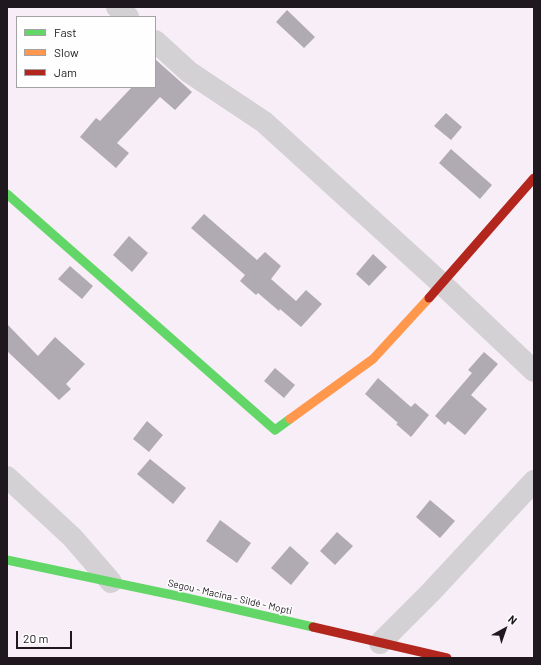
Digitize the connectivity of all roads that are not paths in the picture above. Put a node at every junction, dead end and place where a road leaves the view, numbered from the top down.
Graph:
1 (117, 7) edge
2 (127, 16) edge
3 (156, 43) edge
4 (534, 178) edge
5 (7, 194) edge
6 (442, 284) junction
7 (534, 371) edge
8 (7, 477) edge
9 (534, 481) edge
10 (7, 560) edge
11 (111, 582) junction
12 (380, 643) junction
13 (447, 658) edge

1 - 2 street
3 - 6 street
4 - 6 street
5 - 6 street
6 - 7 street
8 - 11 street
9 - 12 street
10 - 11 street, Segou - Macina - Sildé - Mopti
11 - 12 street, Segou - Macina - Sildé - Mopti
12 - 13 street, Segou - Macina - Sildé - Mopti

